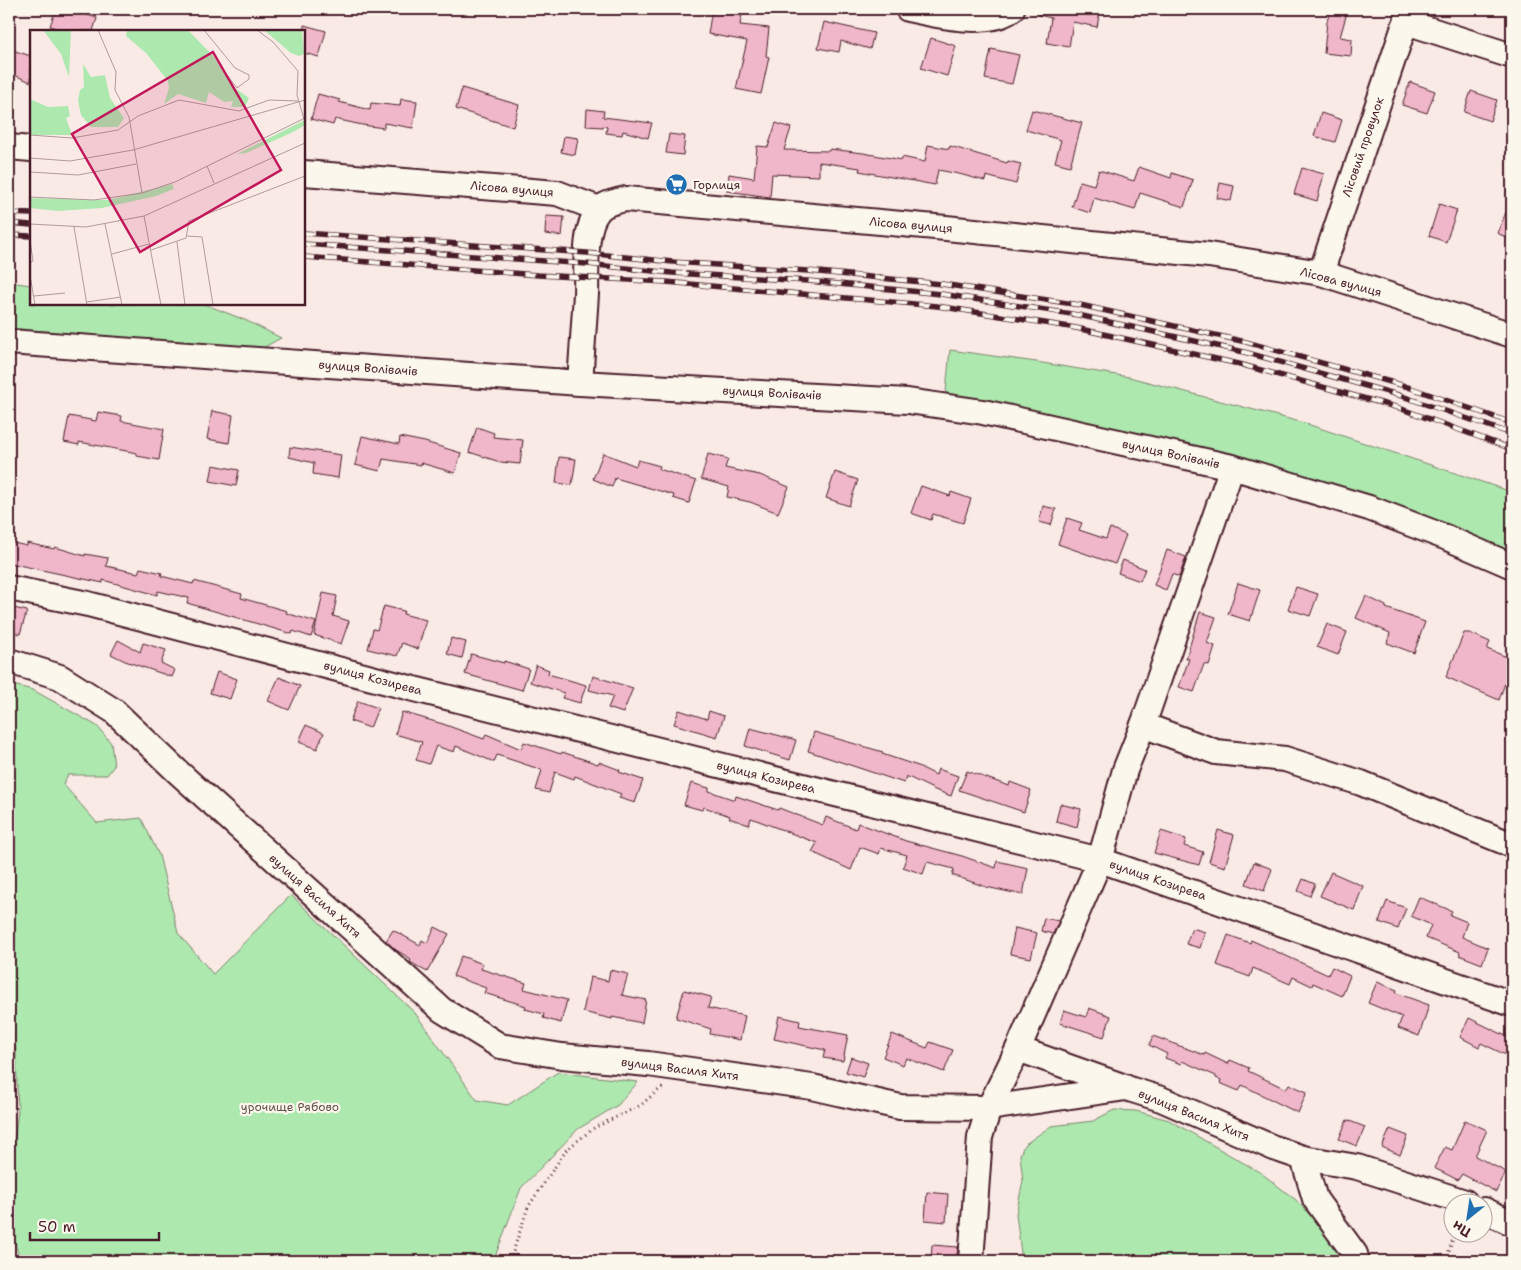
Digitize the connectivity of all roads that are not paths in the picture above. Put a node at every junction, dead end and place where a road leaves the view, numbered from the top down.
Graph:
1 (908, 9) edge
2 (1012, 9) edge
3 (1408, 15) edge
4 (1512, 55) edge
5 (9, 147) edge
6 (30, 149) edge
7 (305, 173) edge
8 (599, 209) junction
9 (1321, 273) junction
10 (1512, 335) edge
11 (9, 342) edge
12 (580, 383) junction
13 (1232, 467) junction
14 (1512, 566) edge
15 (9, 588) edge
16 (9, 661) edge
17 (1143, 725) junction
18 (1512, 846) edge
19 (1100, 860) junction
20 (1512, 1004) edge
21 (1018, 1049) junction
22 (1126, 1088) junction
23 (989, 1108) junction
24 (1303, 1158) junction
25 (1444, 1195) edge
26 (1494, 1215) edge
27 (1512, 1223) edge
28 (971, 1261) edge
29 (1357, 1261) edge

1 - 2 street
3 - 4 street, Лісовий провулок
3 - 9 street, Лісовий провулок
5 - 6 street
7 - 8 street, Лісова вулиця
8 - 9 street, Лісова вулиця
8 - 12 street
9 - 10 street, Лісова вулиця
11 - 12 street, вулиця Волівачів
12 - 13 street, вулиця Волівачів
13 - 14 street, вулиця Волівачів
13 - 17 street
15 - 19 street, вулиця Козирева
16 - 23 street, вулиця Василя Хитя
17 - 18 street
17 - 19 street
19 - 20 street, вулиця Козирева
19 - 21 street
21 - 22 street
21 - 23 street
22 - 23 street, вулиця Василя Хитя
22 - 24 street, вулиця Василя Хитя
23 - 28 street
24 - 25 street, вулиця Василя Хитя
24 - 29 street
26 - 27 street

